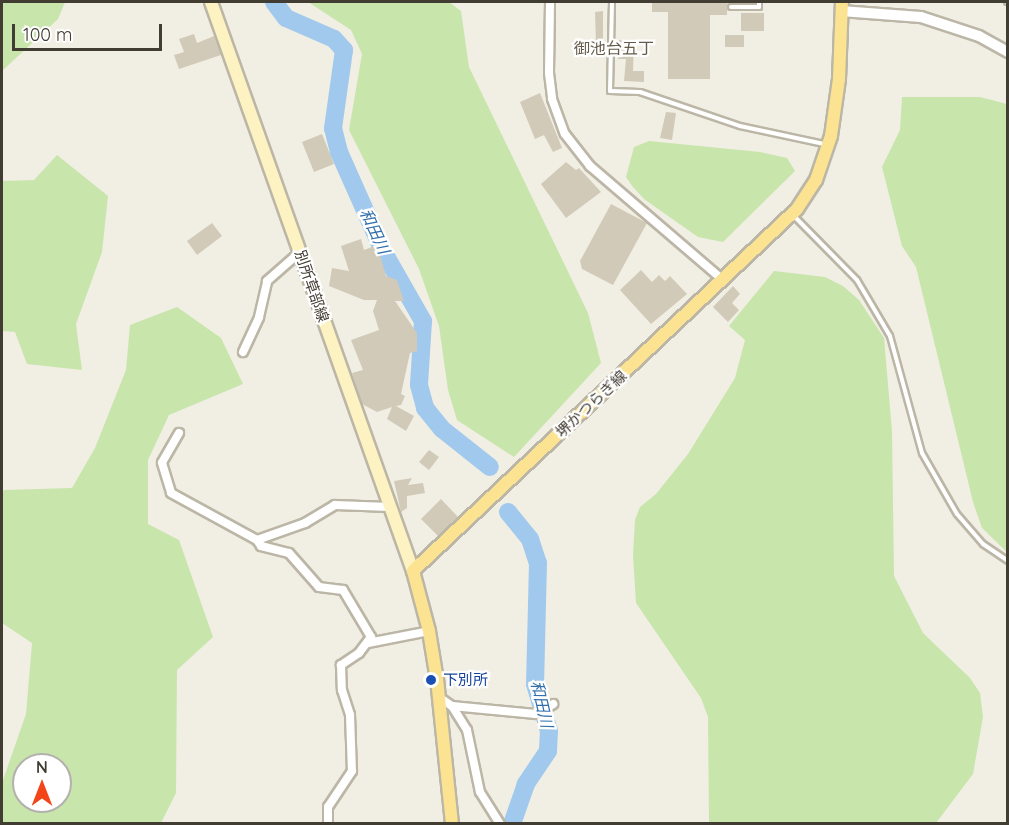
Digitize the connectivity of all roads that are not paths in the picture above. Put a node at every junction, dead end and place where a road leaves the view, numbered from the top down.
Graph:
1 (211, 2) edge
2 (550, 2) edge
3 (612, 2) edge
4 (759, 2) edge
5 (841, 6) edge
6 (731, 7) dead end
7 (1008, 52) edge
8 (828, 145) junction
9 (791, 214) junction
10 (300, 252) junction
11 (723, 280) junction
12 (243, 352) dead end
13 (179, 432) dead end
14 (390, 507) junction
15 (257, 540) junction
16 (1008, 561) edge
17 (413, 571) junction
18 (429, 632) junction
19 (368, 643) junction
20 (439, 697) junction
21 (553, 704) dead end
22 (452, 706) junction
23 (328, 824) edge
24 (452, 824) edge
25 (500, 824) edge

1 - 10 main road, 別所草部線
2 - 11 street
3 - 8 lane
4 - 6 lane
5 - 7 street
5 - 8 main road, 堺かつらぎ線
8 - 9 main road, 堺かつらぎ線
9 - 11 main road, 堺かつらぎ線
9 - 16 lane
10 - 12 street
10 - 14 main road, 別所草部線
11 - 17 main road, 堺かつらぎ線
13 - 15 street
14 - 15 street
14 - 17 main road, 別所草部線
15 - 19 street
17 - 18 main road
18 - 19 street
18 - 20 main road
19 - 23 street
20 - 22 street
20 - 24 main road
21 - 22 street
22 - 25 street

